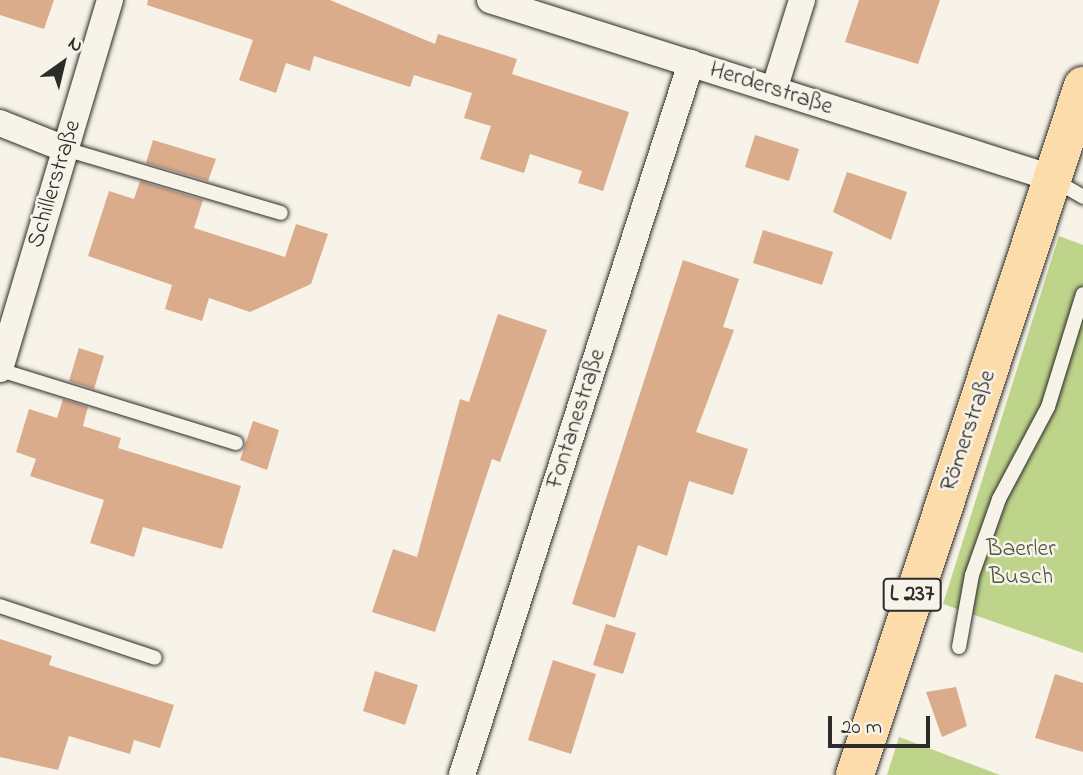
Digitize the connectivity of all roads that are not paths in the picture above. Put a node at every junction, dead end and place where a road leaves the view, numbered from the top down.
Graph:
1 (110, 0) edge
2 (490, 0) edge
3 (802, 0) edge
4 (691, 63) junction
5 (1083, 86) edge
6 (774, 90) junction
7 (0, 123) edge
8 (65, 149) junction
9 (1068, 188) edge
10 (281, 213) dead end
11 (1083, 294) edge
12 (0, 370) edge
13 (236, 443) dead end
14 (0, 606) edge
15 (959, 647) dead end
16 (155, 658) dead end
17 (462, 775) edge
18 (855, 775) edge

1 - 8 street, Schillerstraße
2 - 4 street, Herderstraße
3 - 6 street
4 - 6 street, Herderstraße
4 - 17 street, Fontanestraße
5 - 9 main road, Römerstraße / L 237
6 - 9 street, Herderstraße
7 - 8 street
8 - 10 lane
8 - 12 street, Schillerstraße
9 - 18 main road, Römerstraße / L 237
11 - 15 lane
12 - 13 lane
14 - 16 lane

